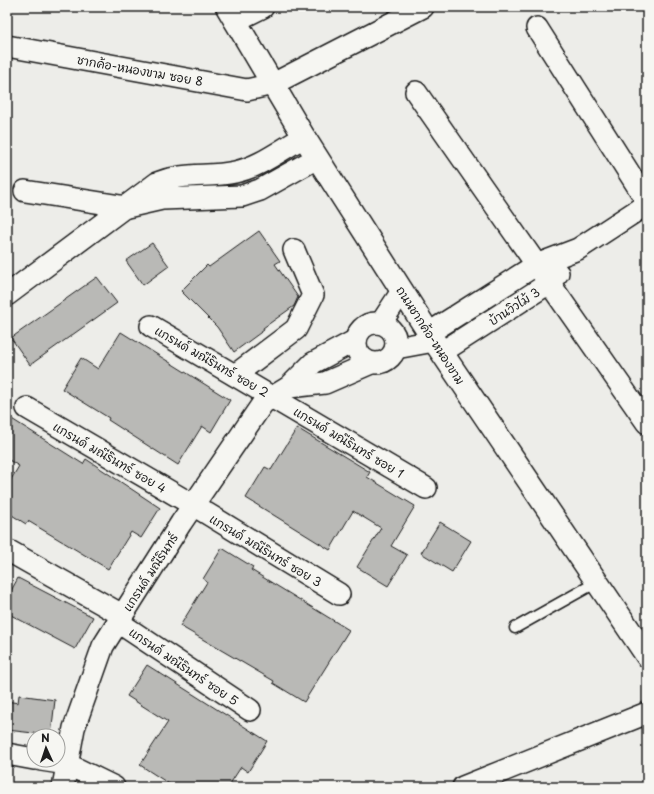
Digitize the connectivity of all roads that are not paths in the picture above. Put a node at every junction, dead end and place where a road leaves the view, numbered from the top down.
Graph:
1 (263, 7) edge
2 (423, 7) edge
3 (231, 14) edge
4 (537, 28) dead end
5 (7, 46) edge
6 (273, 84) junction
7 (416, 92) dead end
8 (304, 137) junction
9 (317, 158) junction
10 (25, 191) dead end
11 (647, 202) edge
12 (127, 207) junction
13 (294, 250) dead end
14 (578, 250) junction
15 (536, 265) junction
16 (549, 283) junction
17 (402, 291) junction
18 (7, 295) edge
19 (381, 323) junction
20 (151, 326) dead end
21 (356, 340) junction
22 (435, 342) junction
23 (396, 348) junction
24 (371, 363) junction
25 (235, 375) junction
26 (281, 392) junction
27 (27, 408) dead end
28 (647, 423) edge
29 (426, 488) dead end
30 (193, 506) junction
31 (9, 550) dead end
32 (597, 582) junction
33 (339, 594) dead end
34 (120, 619) junction
35 (515, 628) dead end
36 (647, 656) edge
37 (250, 710) dead end
38 (647, 713) edge
39 (7, 754) edge
40 (26, 758) edge
41 (67, 764) junction
42 (63, 787) edge
43 (114, 787) edge
44 (463, 787) edge

1 - 3 street
2 - 6 street, ชากค้อ-หนองขาม ซอย 8
3 - 6 street, ถนนชากค้อ-หนองขาม
4 - 11 street
5 - 6 street, ชากค้อ-หนองขาม ซอย 8
6 - 8 street, ถนนชากค้อ-หนองขาม
7 - 15 street
8 - 9 street, ถนนชากค้อ-หนองขาม
8 - 12 street
9 - 12 street
9 - 17 street, ถนนชากค้อ-หนองขาม
10 - 12 street
11 - 14 street, บ้านวิวไม้ 3
12 - 18 street
13 - 25 street
14 - 15 street, บ้านวิวไม้ 3
14 - 16 street, บ้านวิวไม้ 3
15 - 16 street
15 - 22 street, บ้านวิวไม้ 3
16 - 22 street, บ้านวิวไม้ 3
16 - 28 street
17 - 19 street
17 - 22 street, ถนนชากค้อ-หนองขาม
19 - 21 street
19 - 23 street
20 - 25 street, แกรนด์ มณีรินทร์ ซอย 2
21 - 24 street
21 - 26 street, แกรนด์ มณีรินทร์
22 - 23 street
22 - 32 street, ถนนชากค้อ-หนองขาม
23 - 24 street
24 - 26 street
25 - 26 street, แกรนด์ มณีรินทร์ ซอย 2
26 - 29 street, แกรนด์ มณีรินทร์ ซอย 1
26 - 30 street, แกรนด์ มณีรินทร์
27 - 30 street, แกรนด์ มณีรินทร์ ซอย 4
30 - 33 street, แกรนด์ มณีรินทร์ ซอย 3
30 - 34 street, แกรนด์ มณีรินทร์
31 - 34 street, แกรนด์ มณีรินทร์ ซอย 5
32 - 35 lane
32 - 36 street, ถนนชากค้อ-หนองขาม
34 - 37 street, แกรนด์ มณีรินทร์ ซอย 5
34 - 41 street, แกรนด์ มณีรินทร์
38 - 44 street
39 - 40 street
41 - 42 street, แกรนด์ มณีรินทร์
41 - 43 street

